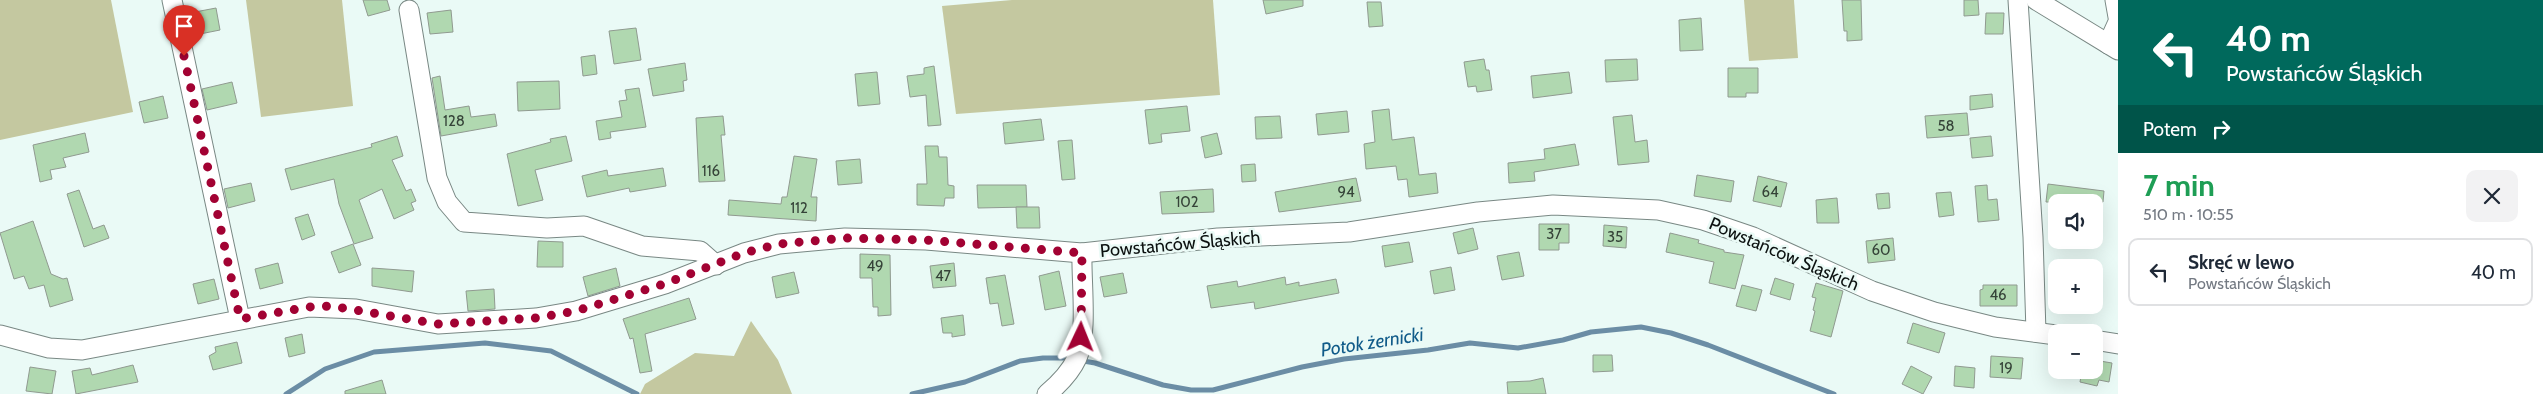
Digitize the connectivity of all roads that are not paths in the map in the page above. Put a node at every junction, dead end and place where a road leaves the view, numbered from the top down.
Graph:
1 (172, 0) edge
2 (2018, 0) edge
3 (2036, 0) edge
4 (2116, 0) edge
5 (409, 10) dead end
6 (2118, 17) edge
7 (2118, 22) edge
8 (2113, 47) edge
9 (1082, 253) junction
10 (716, 265) junction
11 (240, 319) junction
12 (2036, 332) junction
13 (2048, 334) edge
14 (0, 335) edge
15 (2103, 342) edge
16 (2118, 344) edge
17 (1047, 394) edge

1 - 11 street
2 - 12 street
3 - 8 street
4 - 6 street
5 - 10 street
7 - 8 street
9 - 10 street, Powstańców Śląskich
9 - 12 street, Powstańców Śląskich
9 - 17 street
10 - 11 street, Powstańców Śląskich
11 - 14 street, Powstańców Śląskich
12 - 13 street, Powstańców Śląskich
15 - 16 street

